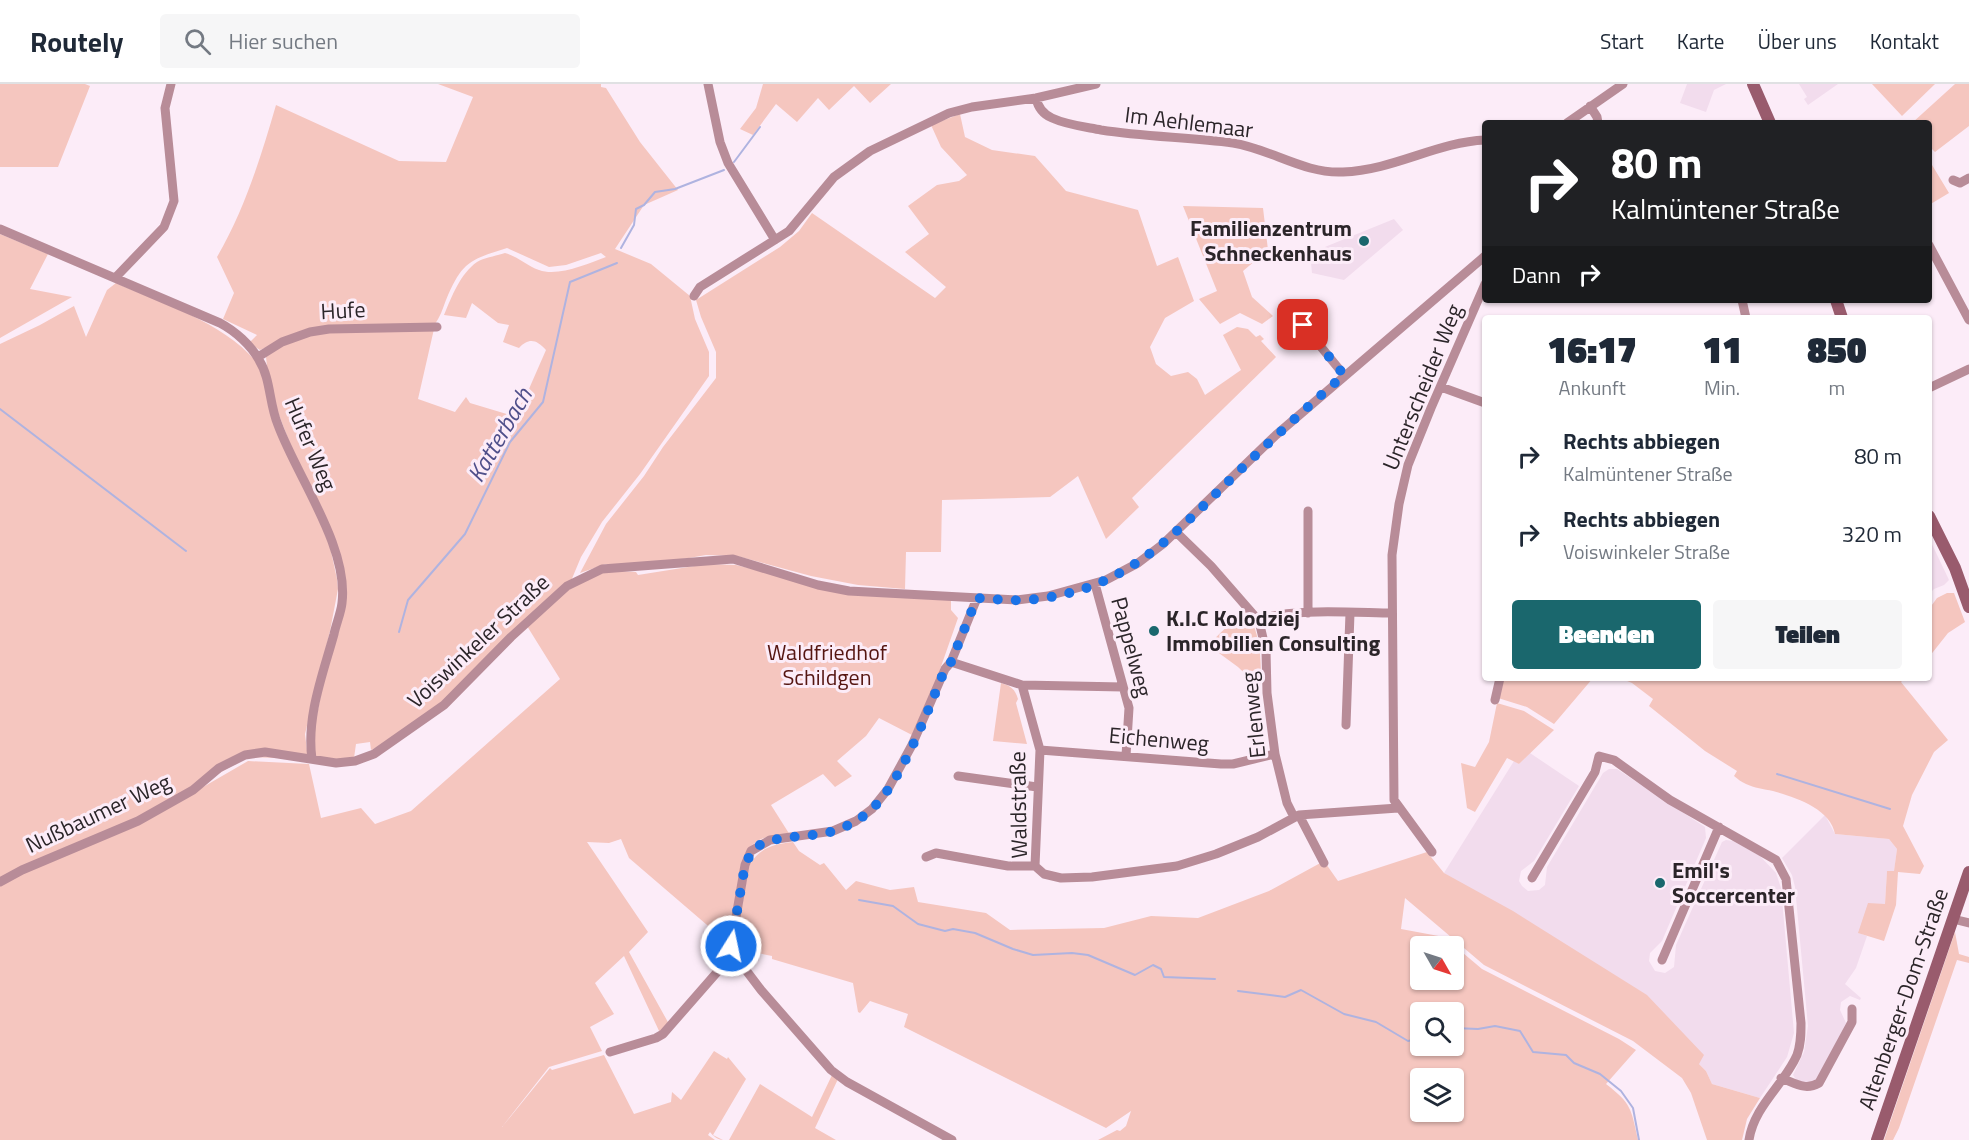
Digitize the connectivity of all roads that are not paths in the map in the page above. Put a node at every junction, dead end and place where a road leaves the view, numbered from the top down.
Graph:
1 (171, 84) edge
2 (708, 84) edge
3 (1096, 84) edge
4 (1623, 84) edge
5 (1753, 84) edge
6 (1036, 98) junction
7 (1590, 106) junction
8 (1571, 120) edge
9 (1598, 120) edge
10 (1769, 120) edge
11 (1482, 140) edge
12 (1969, 178) edge
13 (1953, 180) dead end
14 (0, 229) edge
15 (775, 240) junction
16 (1932, 251) edge
17 (1482, 259) edge
18 (116, 277) junction
19 (1482, 291) edge
20 (694, 296) dead end
21 (1294, 314) dead end
22 (1969, 320) edge
23 (437, 327) dead end
24 (258, 357) junction
25 (1969, 369) edge
26 (1344, 375) junction
27 (1441, 387) junction
28 (1932, 387) edge
29 (1482, 403) edge
30 (1308, 511) dead end
31 (1932, 522) edge
32 (1176, 532) junction
33 (1095, 584) junction
34 (977, 598) junction
35 (1969, 607) edge
36 (1308, 613) junction
37 (1392, 613) junction
38 (1350, 614) junction
39 (1259, 621) junction
40 (951, 662) junction
41 (1499, 681) edge
42 (1022, 685) junction
43 (1123, 687) junction
44 (1495, 700) dead end
45 (1346, 724) dead end
46 (1040, 750) junction
47 (1275, 754) junction
48 (1126, 756) junction
49 (312, 759) junction
50 (958, 776) dead end
51 (1037, 787) junction
52 (1398, 808) junction
53 (1296, 816) junction
54 (1719, 827) junction
55 (1432, 852) dead end
56 (926, 857) dead end
57 (1324, 864) dead end
58 (1035, 866) junction
59 (1969, 872) edge
60 (1532, 878) dead end
61 (0, 882) edge
62 (1953, 919) junction
63 (1969, 923) edge
64 (733, 954) junction
65 (1662, 960) dead end
66 (1852, 1009) dead end
67 (610, 1052) dead end
68 (1781, 1078) junction
69 (952, 1140) edge
70 (1749, 1140) edge
71 (1876, 1140) edge

1 - 18 street
2 - 15 street
3 - 6 street
4 - 7 street
5 - 10 main road
6 - 11 street, Im Aehlemaar
6 - 15 street
7 - 8 street
7 - 9 street
12 - 13 street
14 - 18 street, Hufer Weg
15 - 20 street
16 - 22 street
17 - 26 street, Voiswinkeler Straße
18 - 24 street, Hufer Weg
19 - 27 street, Unterscheider Weg
21 - 26 street
23 - 24 street, Hufe
24 - 49 street, Hufer Weg
25 - 28 street
26 - 32 street, Voiswinkeler Straße
27 - 29 street
27 - 37 street, Unterscheider Weg
30 - 36 street
31 - 35 main road
32 - 33 street, Voiswinkeler Straße
32 - 39 street, Erlenweg
33 - 34 street, Voiswinkeler Straße
33 - 43 street, Pappelweg
34 - 40 street
34 - 49 street, Voiswinkeler Straße
36 - 38 street
36 - 39 street
37 - 38 street
37 - 52 street, Unterscheider Weg
38 - 45 street
39 - 47 street, Erlenweg
40 - 42 street
40 - 64 street
41 - 44 street
42 - 43 street
42 - 46 street, Waldstraße
43 - 48 street, Pappelweg
46 - 48 street, Eichenweg
46 - 51 street, Waldstraße
47 - 48 street, Eichenweg
47 - 53 street, Erlenweg
49 - 61 street, Nußbaumer Weg
50 - 51 street
51 - 58 street, Waldstraße
52 - 53 street, Waldstraße
52 - 55 street, Unterscheider Weg
53 - 57 street
53 - 58 street, Waldstraße
54 - 60 street
54 - 65 street
54 - 68 street
56 - 58 street
59 - 62 main road, Altenberger-Dom-Straße
62 - 63 street
62 - 71 main road, Altenberger-Dom-Straße
64 - 67 street
64 - 69 street
66 - 68 street
68 - 70 street

